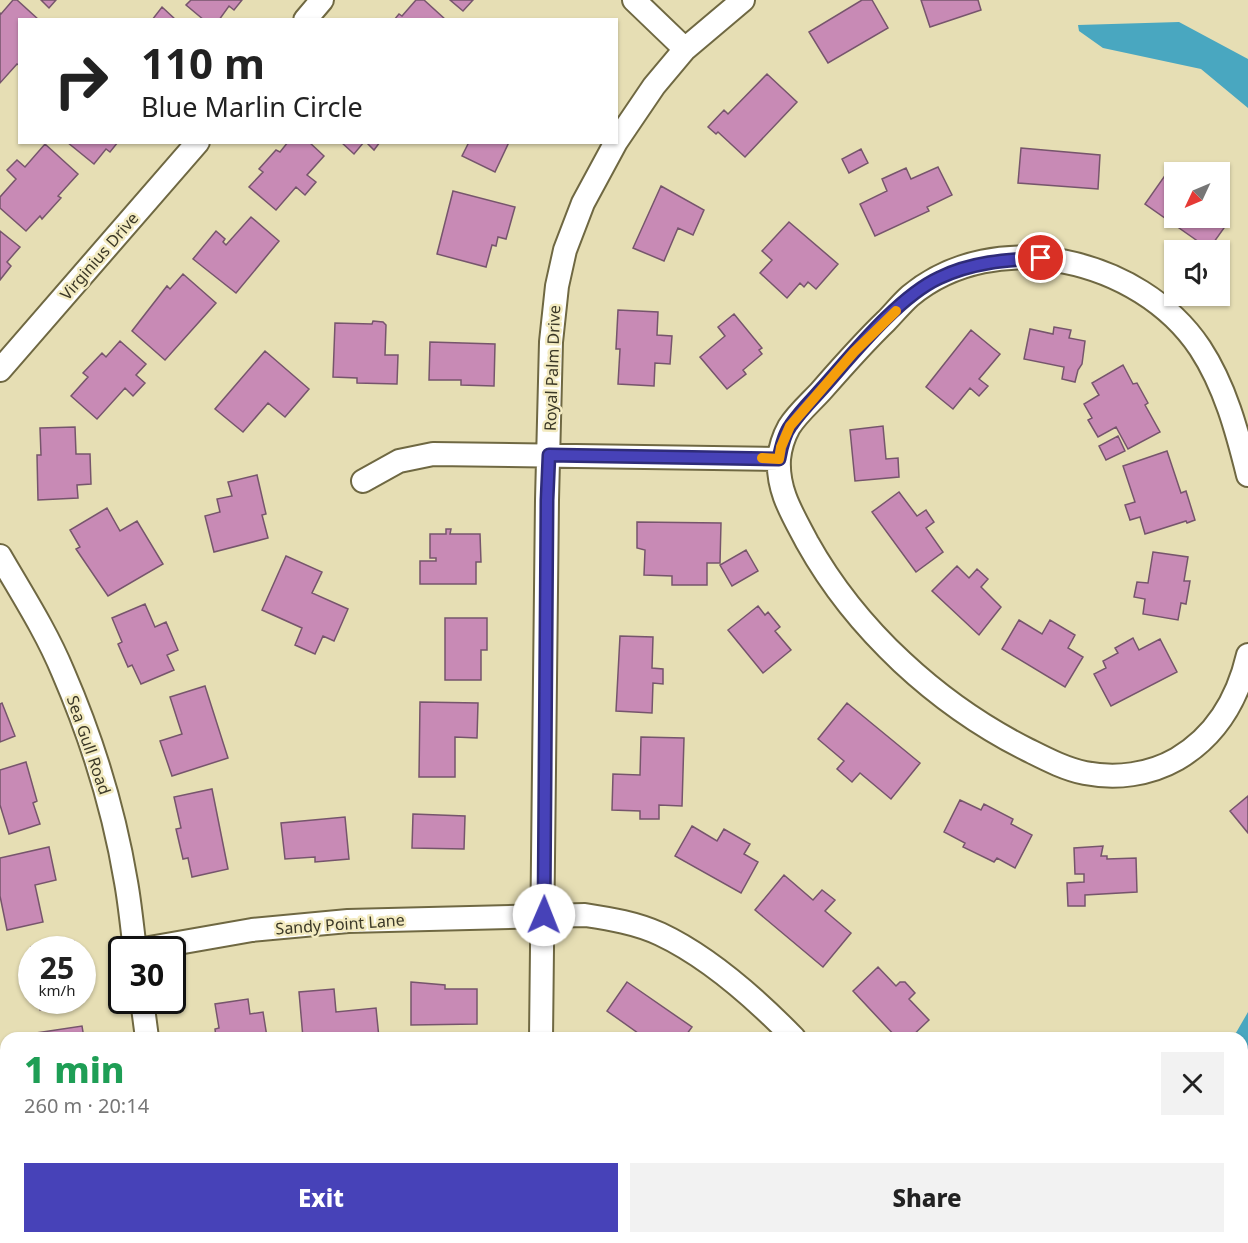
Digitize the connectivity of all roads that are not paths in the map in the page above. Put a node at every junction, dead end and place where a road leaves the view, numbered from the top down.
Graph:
1 (322, 0) edge
2 (634, 0) edge
3 (743, 0) edge
4 (307, 18) edge
5 (685, 49) junction
6 (618, 139) edge
7 (196, 144) edge
8 (615, 144) edge
9 (0, 370) edge
10 (549, 455) junction
11 (779, 459) junction
12 (1248, 475) edge
13 (363, 481) dead end
14 (0, 556) edge
15 (1248, 655) edge
16 (544, 915) junction
17 (134, 936) edge
18 (186, 941) edge
19 (144, 1014) edge
20 (146, 1032) edge
21 (541, 1032) edge
22 (788, 1032) edge

1 - 4 street
2 - 5 street
3 - 5 street, Royal Palm Drive
5 - 6 street, Royal Palm Drive
7 - 9 street, Virginius Drive
8 - 10 street, Royal Palm Drive
10 - 11 street
10 - 13 street
10 - 16 street, Royal Palm Drive
11 - 12 street
11 - 15 street
14 - 17 street, Sea Gull Road
16 - 18 street, Sandy Point Lane
16 - 21 street, Royal Palm Drive
16 - 22 street, Sandy Point Lane
19 - 20 street

